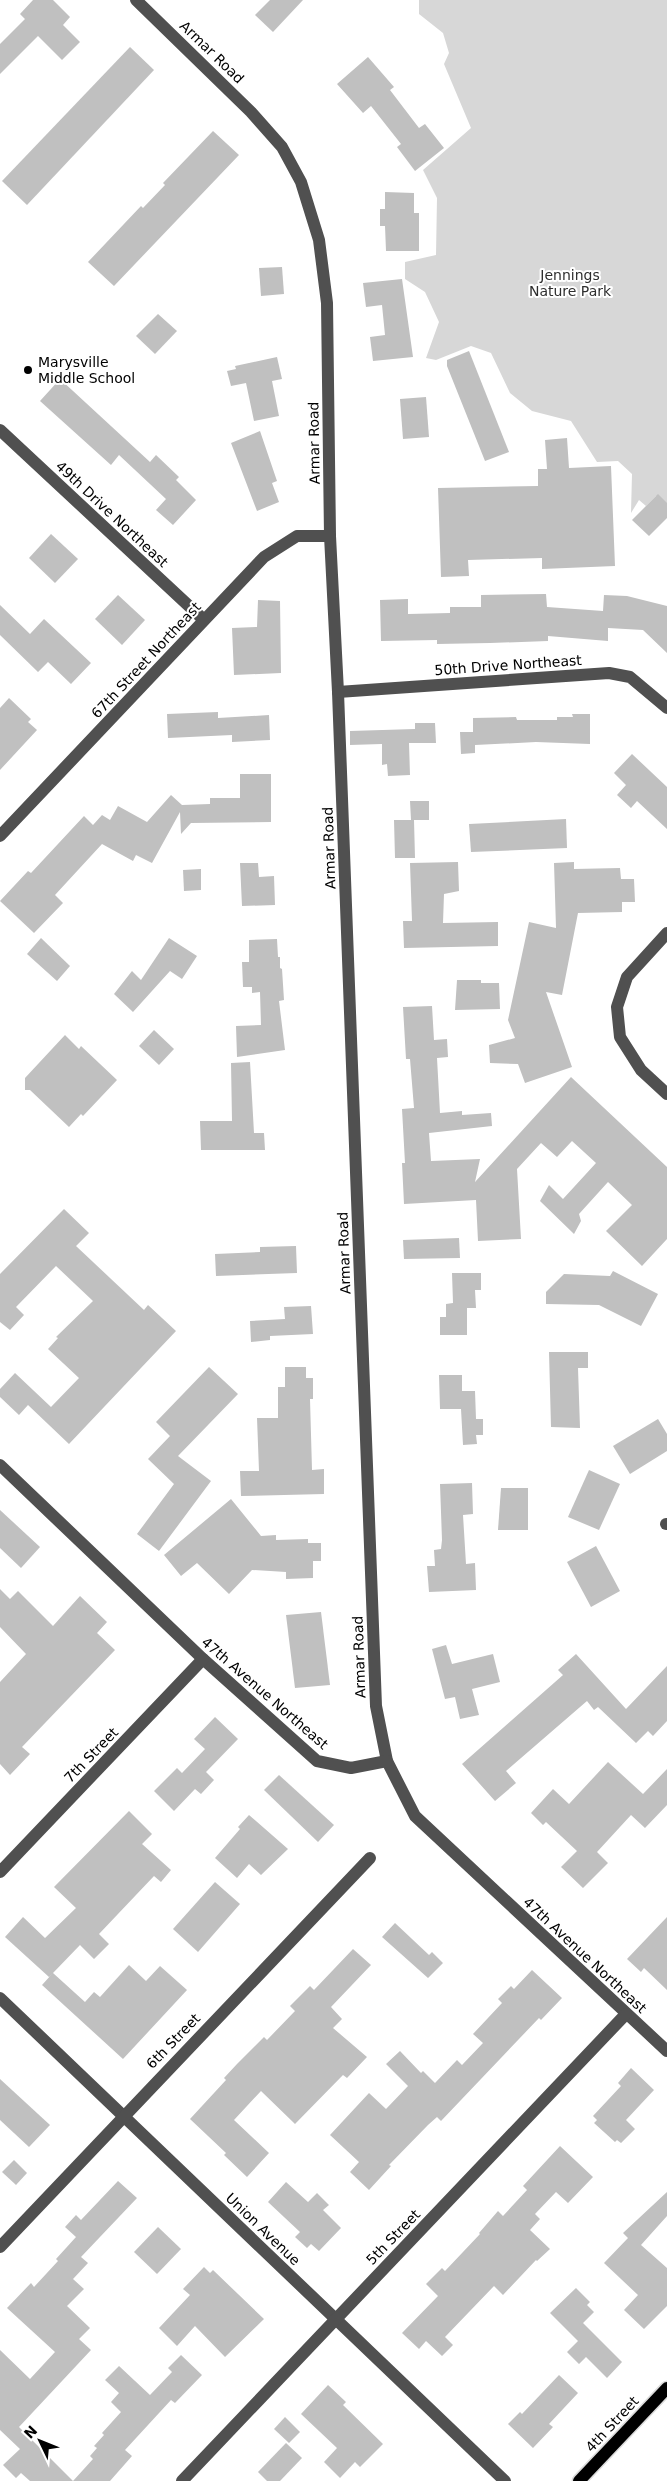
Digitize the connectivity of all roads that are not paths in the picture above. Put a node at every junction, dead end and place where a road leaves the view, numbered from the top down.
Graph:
1 (136, 0) edge
2 (0, 430) edge
3 (330, 536) junction
4 (204, 620) junction
5 (338, 692) junction
6 (667, 708) edge
7 (0, 836) edge
8 (667, 933) edge
9 (667, 1094) edge
10 (0, 1465) edge
11 (203, 1659) junction
12 (387, 1761) junction
13 (370, 1858) dead end
14 (0, 1872) edge
15 (0, 1998) edge
16 (626, 2014) junction
17 (667, 2051) edge
18 (122, 2116) junction
19 (0, 2247) edge
20 (336, 2319) junction
21 (667, 2388) edge
22 (182, 2481) edge
23 (505, 2481) edge
24 (579, 2481) edge

1 - 3 street, Armar Road
2 - 4 street, 49th Drive Northeast
3 - 4 street, 67th Street Northeast
3 - 5 street, Armar Road
4 - 7 street, 67th Street Northeast
5 - 6 street, 50th Drive Northeast
5 - 12 street, Armar Road
8 - 9 street
10 - 11 street, 47th Avenue Northeast
11 - 12 street, 47th Avenue Northeast
11 - 14 street, 7th Street
12 - 16 street, 47th Avenue Northeast
13 - 18 street, 6th Street
15 - 18 street, Union Avenue
16 - 17 street, 47th Avenue Northeast
16 - 20 street, 5th Street
18 - 19 street, 6th Street
18 - 20 street, Union Avenue
20 - 22 street, 5th Street
20 - 23 street, Union Avenue
21 - 24 main road, 4th Street

